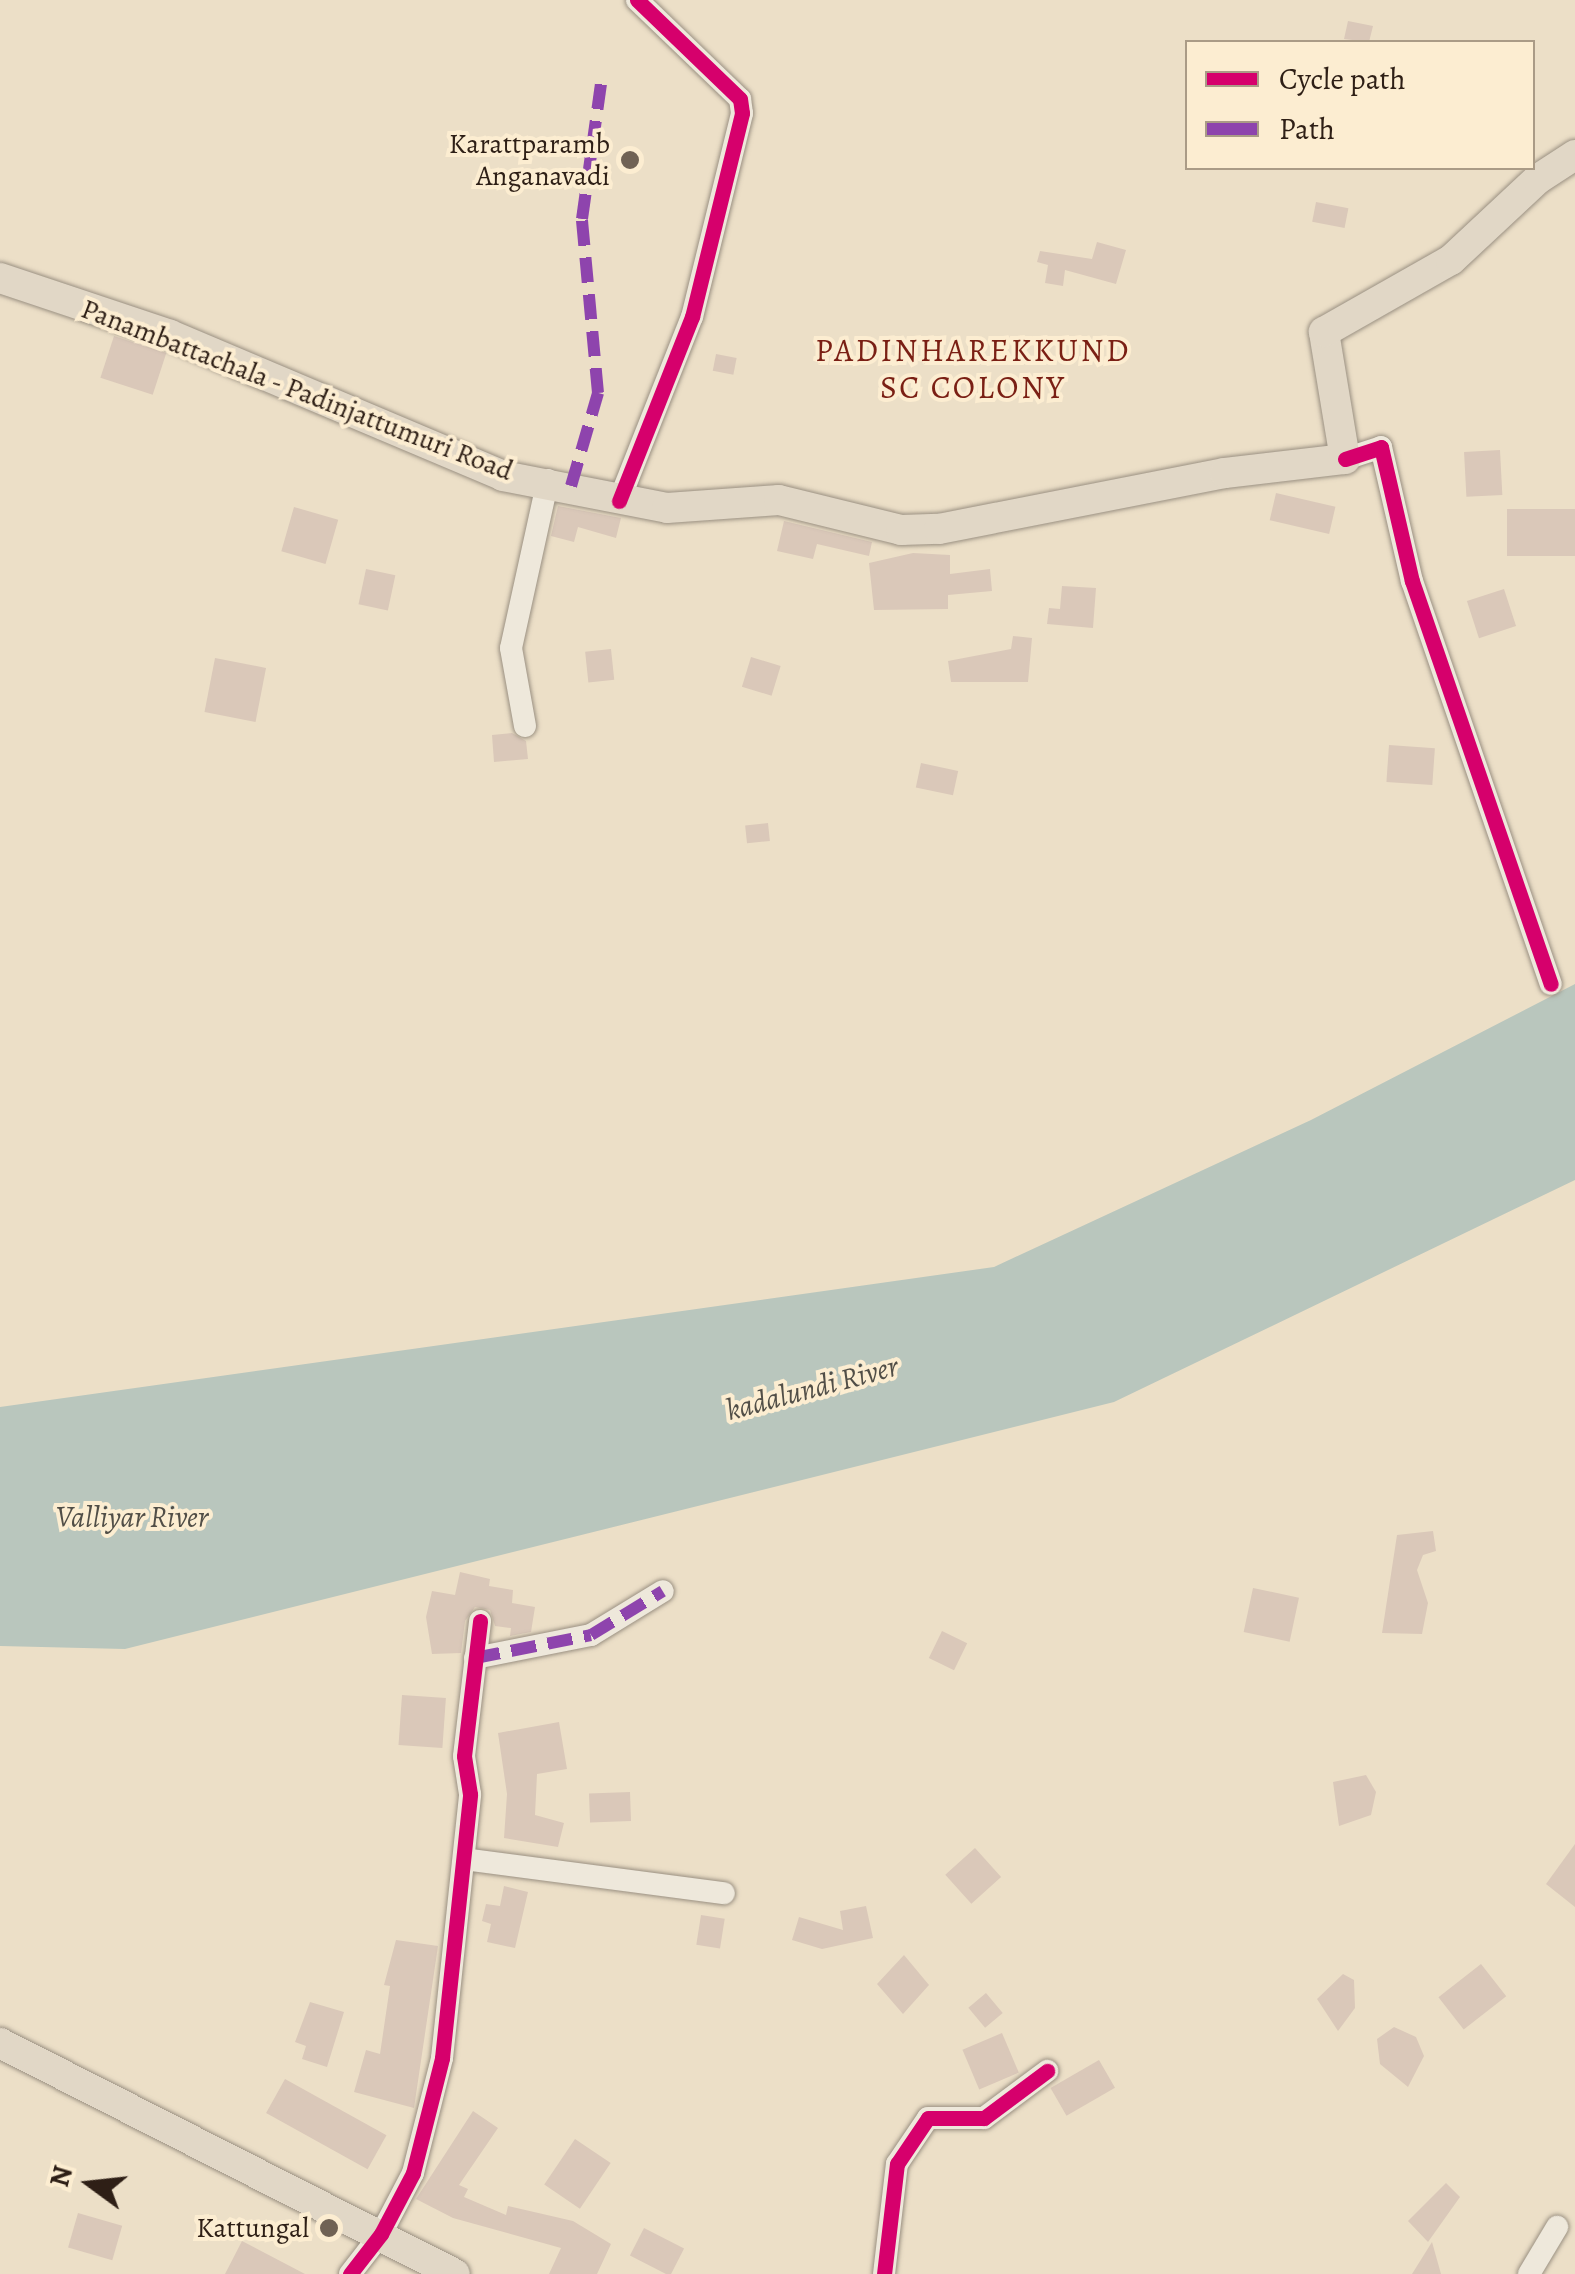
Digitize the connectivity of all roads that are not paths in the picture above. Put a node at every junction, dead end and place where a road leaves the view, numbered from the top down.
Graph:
1 (637, 0) edge
2 (1575, 155) edge
3 (0, 278) edge
4 (1346, 460) junction
5 (548, 480) junction
6 (619, 501) junction
7 (525, 726) dead end
8 (1550, 984) dead end
9 (663, 1591) dead end
10 (480, 1621) dead end
11 (475, 1658) junction
12 (464, 1859) junction
13 (724, 1892) dead end
14 (0, 2044) edge
15 (1047, 2071) dead end
16 (1557, 2226) dead end
17 (382, 2234) junction
18 (350, 2274) edge
19 (455, 2274) edge
20 (884, 2274) edge
21 (1529, 2274) edge

1 - 6 street
2 - 4 main road
3 - 5 main road, Panambattachala - Padinjattumuri Road
4 - 6 main road, Panambattachala - Padinjattumuri Road
4 - 8 street
5 - 6 main road, Panambattachala - Padinjattumuri Road
5 - 7 street
9 - 11 street
10 - 11 street
11 - 12 street
12 - 13 street
12 - 17 street
14 - 17 main road
15 - 20 street
16 - 21 street
17 - 18 street
17 - 19 main road

